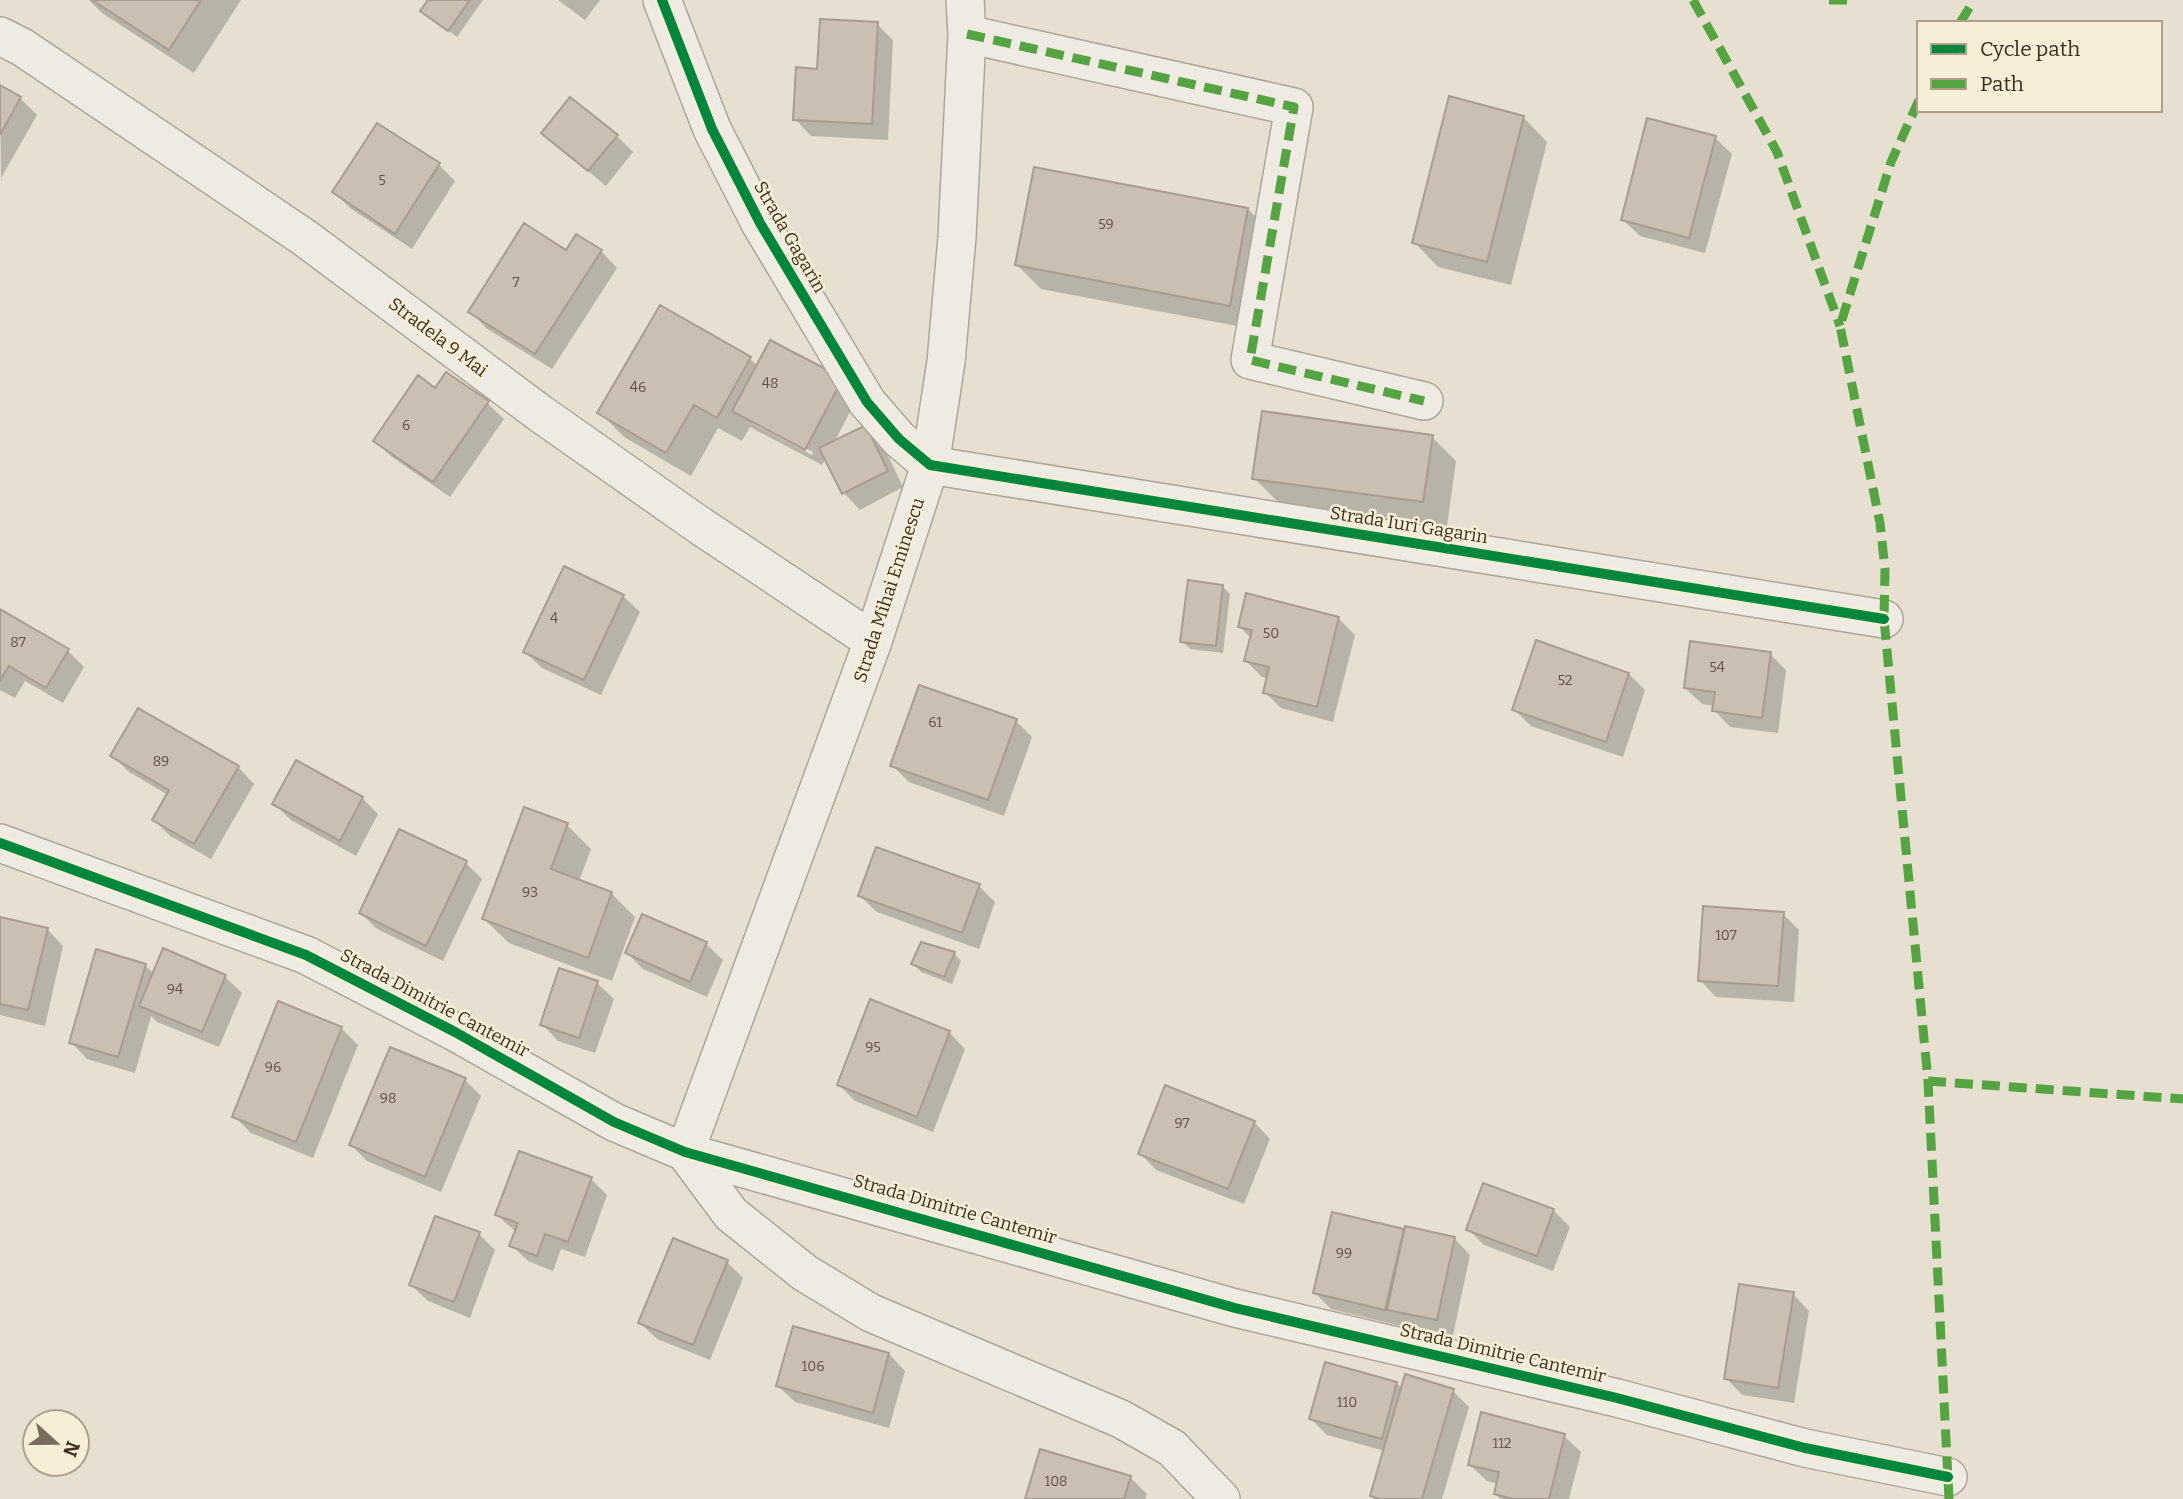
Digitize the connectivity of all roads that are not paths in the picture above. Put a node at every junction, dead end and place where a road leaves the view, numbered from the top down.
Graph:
1 (662, 0) edge
2 (966, 17) edge
3 (0, 36) edge
4 (1424, 401) dead end
5 (930, 465) junction
6 (1884, 619) dead end
7 (873, 641) junction
8 (0, 843) edge
9 (685, 1152) junction
10 (1948, 1477) dead end
11 (1221, 1499) edge

1 - 5 street, Strada Gagarin
2 - 4 street
2 - 5 street, Strada Mihai Eminescu
3 - 7 street, Stradela 9 Mai
5 - 6 street, Strada Iuri Gagarin
5 - 7 street, Strada Mihai Eminescu
7 - 9 street, Strada Mihai Eminescu
8 - 9 street, Strada Dimitrie Cantemir
9 - 10 street, Strada Dimitrie Cantemir
9 - 11 street

